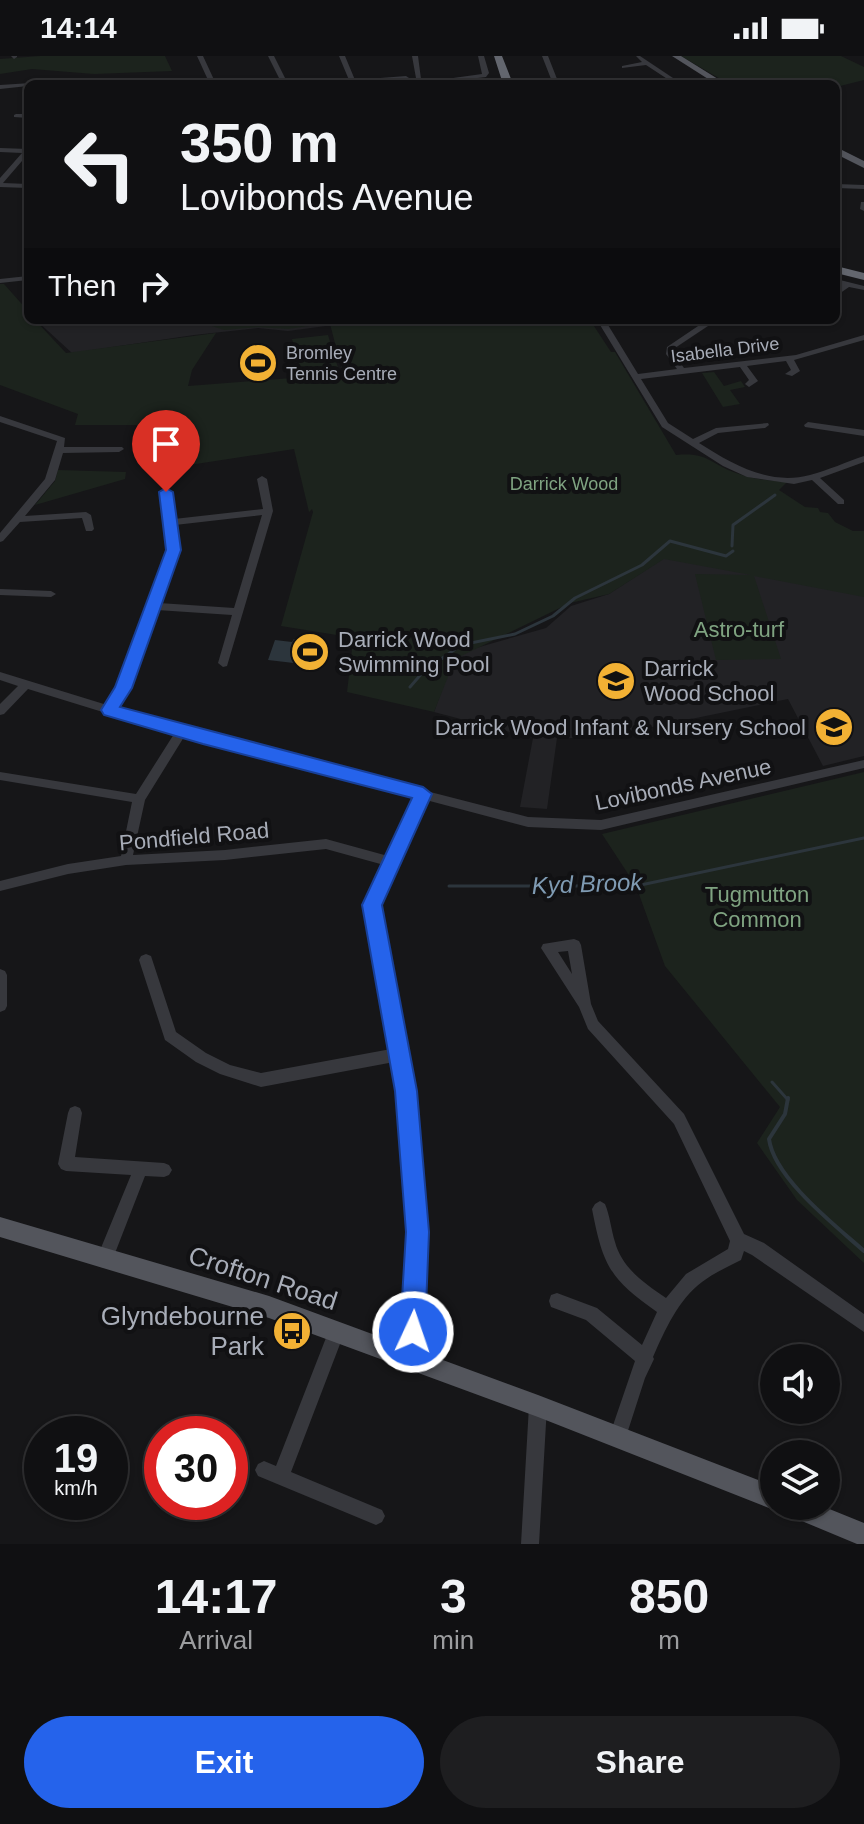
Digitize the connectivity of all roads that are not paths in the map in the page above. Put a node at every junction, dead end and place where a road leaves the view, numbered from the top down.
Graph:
1 (200, 56) edge
2 (271, 56) edge
3 (342, 56) edge
4 (415, 56) edge
5 (481, 56) edge
6 (498, 56) edge
7 (545, 56) edge
8 (676, 56) edge
9 (638, 57) edge
10 (646, 63) junction
11 (624, 67) dead end
12 (211, 80) edge
13 (283, 80) edge
14 (352, 80) edge
15 (419, 80) edge
16 (507, 80) edge
17 (554, 80) edge
18 (670, 80) edge
19 (715, 80) edge
20 (24, 85) edge
21 (0, 87) edge
22 (16, 116) dead end
23 (24, 116) edge
24 (0, 150) edge
25 (24, 151) edge
26 (840, 152) edge
27 (24, 156) edge
28 (864, 165) edge
29 (0, 184) edge
30 (24, 186) edge
31 (840, 186) edge
32 (864, 187) edge
33 (840, 270) edge
34 (864, 277) edge
35 (24, 278) edge
36 (2, 281) edge
37 (840, 282) edge
38 (849, 283) junction
39 (864, 288) edge
40 (840, 291) edge
41 (603, 324) edge
42 (706, 324) edge
43 (864, 337) edge
44 (789, 358) junction
45 (742, 364) junction
46 (682, 371) junction
47 (789, 374) dead end
48 (635, 377) junction
49 (749, 384) dead end
50 (0, 419) edge
51 (765, 425) dead end
52 (808, 425) dead end
53 (864, 433) edge
54 (694, 442) junction
55 (61, 445) junction
56 (119, 449) dead end
57 (864, 459) edge
58 (814, 477) junction
59 (262, 479) dead end
60 (166, 492) dead end
61 (841, 502) dead end
62 (96, 508) dead end
63 (268, 511) junction
64 (86, 515) junction
65 (17, 519) junction
66 (172, 522) junction
67 (89, 529) dead end
68 (0, 539) edge
69 (0, 592) edge
70 (51, 594) dead end
71 (155, 606) junction
72 (237, 612) junction
73 (223, 663) dead end
74 (0, 676) edge
75 (27, 683) junction
76 (110, 710) junction
77 (0, 711) edge
78 (181, 732) junction
79 (864, 764) edge
80 (0, 776) edge
81 (423, 794) junction
82 (139, 799) junction
83 (126, 860) junction
84 (392, 862) junction
85 (0, 886) edge
86 (146, 960) dead end
87 (0, 975) edge
88 (584, 1004) junction
89 (0, 1006) edge
90 (400, 1054) junction
91 (75, 1113) dead end
92 (141, 1168) junction
93 (164, 1170) dead end
94 (600, 1209) dead end
95 (0, 1227) edge
96 (738, 1240) junction
97 (104, 1260) junction
98 (557, 1301) dead end
99 (667, 1309) junction
100 (864, 1324) edge
101 (337, 1331) junction
102 (408, 1357) junction
103 (646, 1359) junction
104 (538, 1406) junction
105 (618, 1437) junction
106 (760, 1493) edge
107 (376, 1516) dead end
108 (827, 1520) edge
109 (864, 1535) edge
110 (530, 1544) edge

1 - 12 street
2 - 13 street
3 - 14 street
4 - 15 street
5 - 15 street
6 - 16 highway
7 - 17 street
8 - 19 main road
9 - 10 street
10 - 11 street
10 - 18 street
20 - 21 street
22 - 23 street
24 - 25 street
26 - 28 main road
27 - 29 street
29 - 30 street
31 - 32 street
33 - 34 highway
35 - 36 street
37 - 38 street
38 - 39 street
38 - 40 street
41 - 48 street
42 - 46 street
43 - 44 street, Isabella Drive
44 - 45 street, Isabella Drive
44 - 47 street
45 - 46 street, Isabella Drive
45 - 49 street
46 - 48 street, Isabella Drive
48 - 54 street
50 - 55 street
51 - 54 street
52 - 53 street
54 - 58 street
55 - 56 street
55 - 65 street
57 - 58 street
58 - 61 street
59 - 63 street
60 - 66 street
62 - 64 street
63 - 66 street
63 - 72 street
64 - 65 street
64 - 67 street
65 - 68 street
66 - 71 street
69 - 70 street
71 - 72 street
71 - 76 street
72 - 73 street
74 - 75 street, Lovibonds Avenue
75 - 76 street, Lovibonds Avenue
75 - 77 street
76 - 78 street, Lovibonds Avenue
78 - 81 street, Lovibonds Avenue
78 - 82 street
79 - 81 street, Lovibonds Avenue
80 - 82 street
81 - 84 street
82 - 83 street
83 - 84 street, Pondfield Road
83 - 85 street, Pondfield Road
84 - 90 street
86 - 90 street
87 - 89 street
88 - 88 street
88 - 96 street
90 - 102 street
91 - 92 street
92 - 93 street
92 - 97 street
94 - 99 street
95 - 97 main road, Crofton Road
96 - 99 street
96 - 100 street
97 - 101 main road, Crofton Road
98 - 103 street
99 - 103 street
101 - 102 main road, Crofton Road
101 - 107 street
102 - 104 main road, Crofton Road
103 - 105 street
104 - 105 main road, Crofton Road
104 - 110 street
105 - 106 main road, Crofton Road
108 - 109 main road

